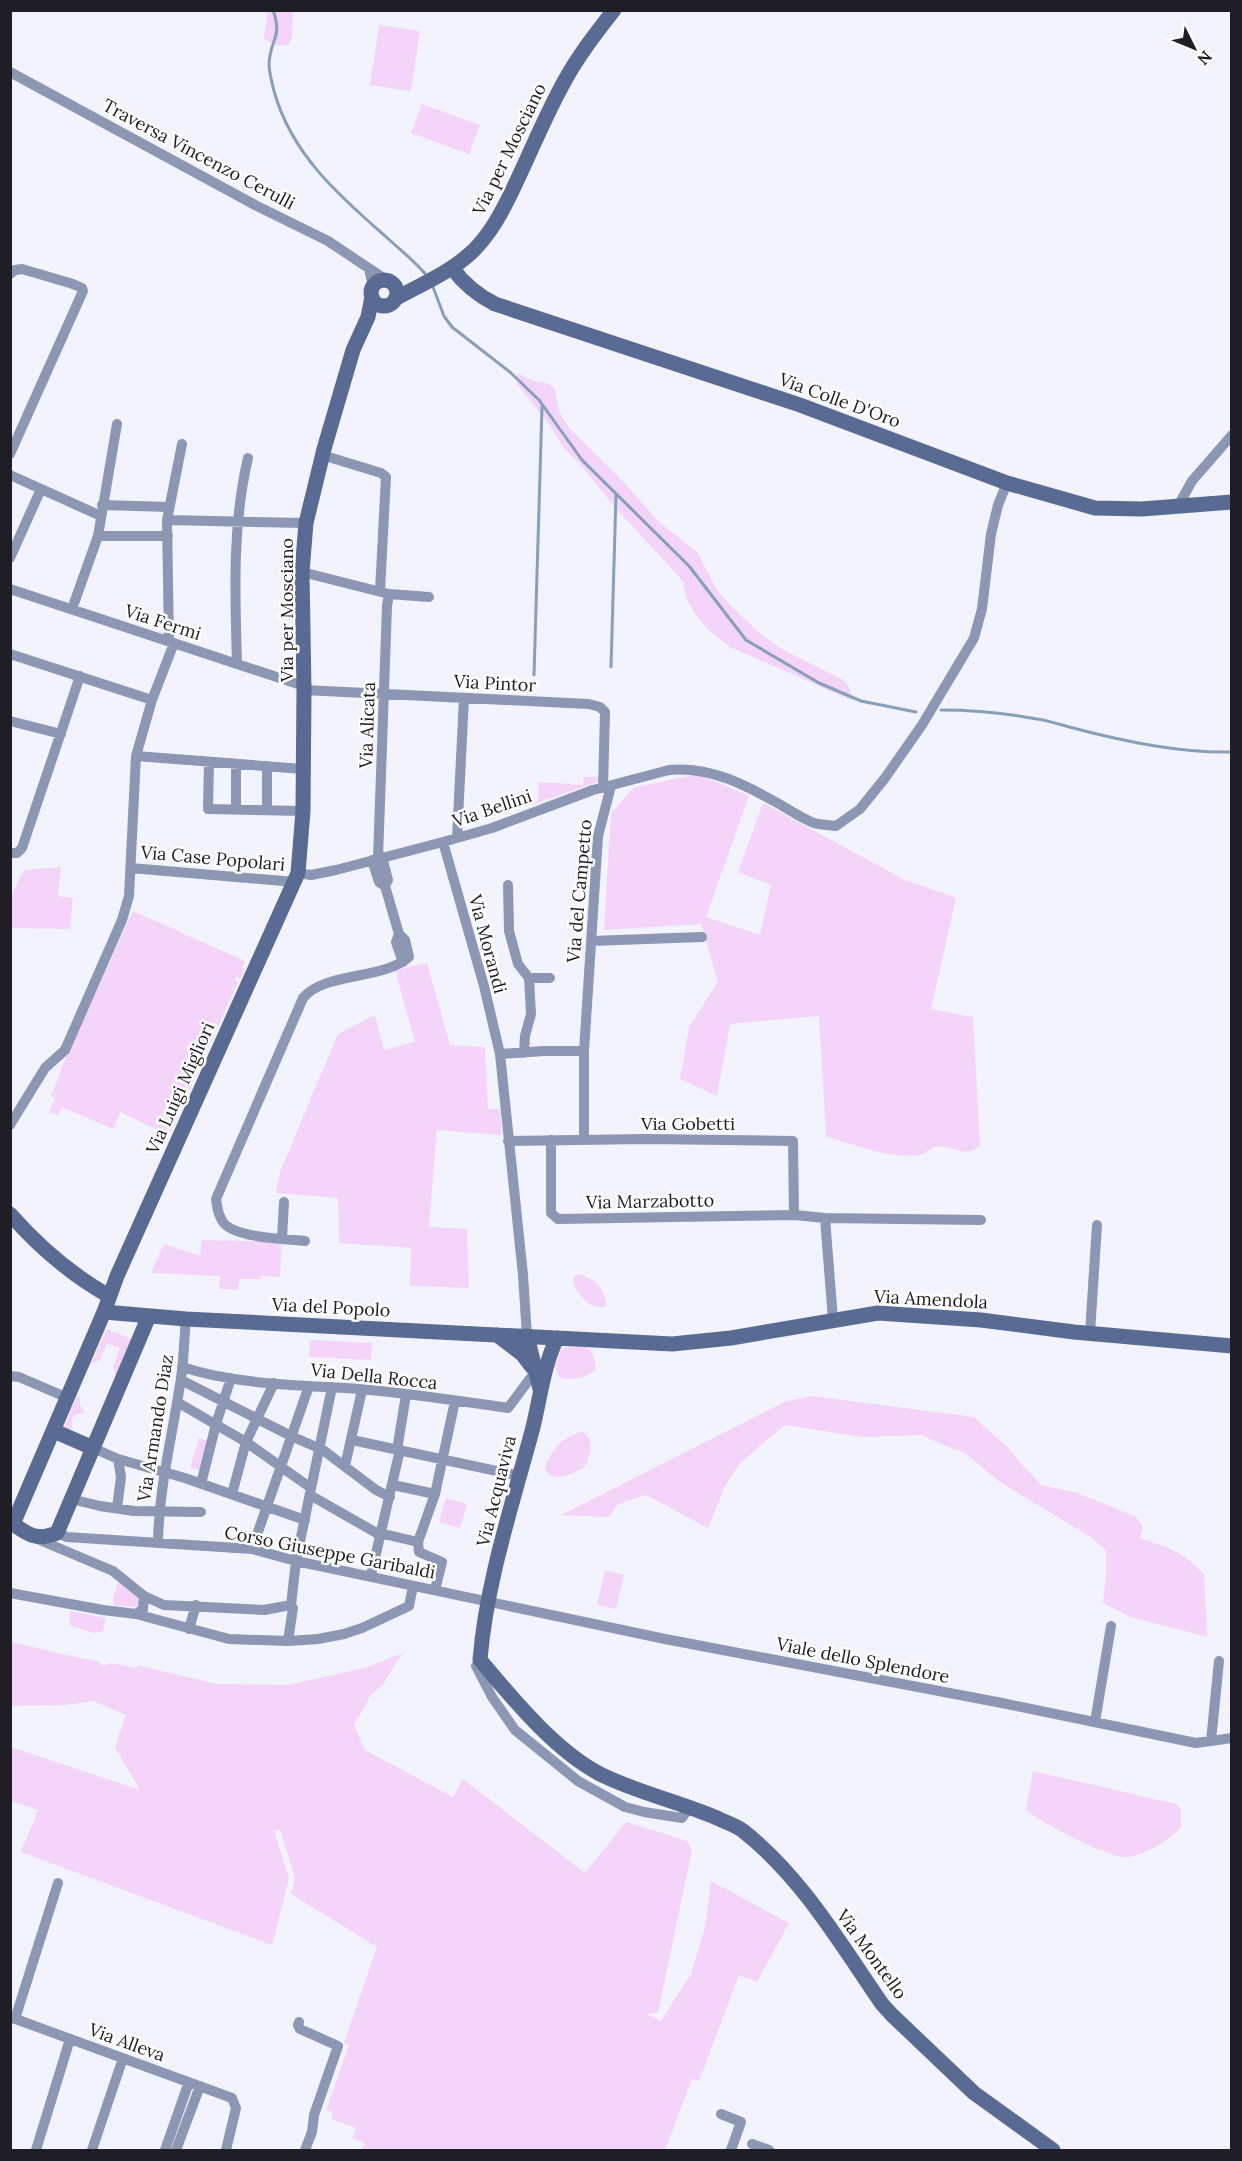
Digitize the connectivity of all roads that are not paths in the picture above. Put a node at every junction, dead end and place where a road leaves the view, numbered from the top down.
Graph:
1 (614, 10) edge
2 (10, 72) edge
3 (452, 268) junction
4 (10, 274) edge
5 (384, 292) junction
6 (117, 424) dead end
7 (1232, 435) edge
8 (182, 444) dead end
9 (10, 454) edge
10 (322, 455) junction
11 (249, 458) dead end
12 (10, 475) edge
13 (1007, 483) junction
14 (41, 489) junction
15 (1232, 502) edge
16 (1178, 506) junction
17 (169, 507) junction
18 (101, 511) junction
19 (167, 520) junction
20 (237, 523) junction
21 (306, 523) junction
22 (98, 536) junction
23 (168, 536) junction
24 (10, 558) edge
25 (302, 572) junction
26 (10, 589) edge
27 (385, 592) junction
28 (429, 597) dead end
29 (72, 609) junction
30 (172, 642) junction
31 (10, 654) edge
32 (237, 664) junction
33 (80, 676) junction
34 (304, 688) junction
35 (385, 694) junction
36 (464, 698) junction
37 (152, 700) junction
38 (10, 721) edge
39 (61, 734) junction
40 (136, 756) junction
41 (209, 762) junction
42 (236, 764) junction
43 (267, 766) junction
44 (303, 769) junction
45 (607, 787) junction
46 (237, 809) junction
47 (267, 809) junction
48 (303, 811) junction
49 (457, 838) junction
50 (443, 842) junction
51 (15, 853) edge
52 (377, 858) junction
53 (130, 868) junction
54 (296, 878) junction
55 (508, 885) dead end
56 (702, 937) dead end
57 (591, 941) junction
58 (530, 978) junction
59 (550, 978) dead end
60 (584, 1051) junction
61 (525, 1053) junction
62 (500, 1054) junction
63 (10, 1125) edge
64 (551, 1140) junction
65 (584, 1140) junction
66 (508, 1141) junction
67 (284, 1202) dead end
68 (10, 1214) edge
69 (794, 1215) junction
70 (825, 1218) junction
71 (981, 1220) dead end
72 (1097, 1225) dead end
73 (282, 1239) junction
74 (305, 1241) dead end
75 (109, 1296) junction
76 (104, 1312) junction
77 (149, 1316) junction
78 (186, 1319) junction
79 (833, 1320) junction
80 (1090, 1333) junction
81 (496, 1335) junction
82 (534, 1337) junction
83 (557, 1338) junction
84 (1232, 1346) edge
85 (182, 1367) junction
86 (540, 1371) junction
87 (10, 1376) edge
88 (231, 1377) junction
89 (180, 1380) junction
90 (274, 1383) junction
91 (309, 1386) junction
92 (332, 1387) junction
93 (362, 1390) junction
94 (406, 1395) junction
95 (68, 1398) junction
96 (223, 1401) junction
97 (455, 1401) junction
98 (177, 1402) junction
99 (258, 1419) junction
100 (216, 1424) junction
101 (54, 1431) junction
102 (291, 1436) junction
103 (352, 1440) junction
104 (246, 1442) junction
105 (93, 1448) junction
106 (319, 1448) junction
107 (397, 1450) junction
108 (118, 1459) junction
109 (442, 1460) junction
110 (280, 1466) junction
111 (345, 1467) junction
112 (164, 1472) junction
113 (520, 1476) junction
114 (201, 1484) junction
115 (393, 1485) junction
116 (311, 1492) junction
117 (231, 1494) junction
118 (435, 1494) junction
119 (390, 1497) junction
120 (71, 1499) junction
121 (266, 1507) junction
122 (117, 1508) junction
123 (159, 1512) junction
124 (201, 1512) dead end
125 (305, 1520) junction
126 (12, 1524) edge
127 (57, 1533) junction
128 (380, 1535) junction
129 (31, 1536) junction
130 (158, 1542) junction
131 (418, 1542) junction
132 (252, 1549) junction
133 (76, 1556) junction
134 (296, 1561) junction
135 (371, 1575) junction
136 (414, 1586) junction
137 (435, 1590) junction
138 (10, 1593) edge
139 (144, 1596) junction
140 (489, 1601) junction
141 (196, 1605) junction
142 (291, 1605) junction
143 (136, 1614) junction
144 (1110, 1626) dead end
145 (189, 1629) junction
146 (288, 1641) junction
147 (480, 1660) junction
148 (1219, 1661) dead end
149 (1095, 1722) junction
150 (1232, 1738) edge
151 (1211, 1741) junction
152 (690, 1806) junction
153 (58, 1883) dead end
154 (12, 2018) edge
155 (299, 2022) dead end
156 (70, 2039) junction
157 (123, 2058) junction
158 (194, 2084) junction
159 (721, 2114) dead end
160 (752, 2144) dead end
161 (36, 2151) edge
162 (92, 2151) edge
163 (165, 2151) edge
164 (176, 2151) edge
165 (226, 2151) edge
166 (305, 2151) edge
167 (732, 2151) edge
168 (769, 2151) edge
169 (1053, 2151) edge

1 - 3 main road, Via per Mosciano
2 - 5 street, Traversa Vincenzo Cerulli
3 - 5 main road, Via per Mosciano
3 - 13 main road, Via Colle D'Oro
4 - 9 street
5 - 10 main road, Via per Mosciano
6 - 18 street
7 - 16 street
8 - 17 street
10 - 21 main road, Via per Mosciano
10 - 27 street, Via Alicata
11 - 20 street
12 - 14 street
13 - 16 main road, Via Colle D'Oro
13 - 45 street
14 - 18 street
14 - 24 street
15 - 16 main road, Via Colle D'Oro
17 - 18 street
17 - 19 street
18 - 22 street
19 - 20 street
19 - 23 street
20 - 21 street
20 - 32 street
21 - 25 main road, Via per Mosciano
22 - 23 street
22 - 29 street
23 - 30 street
25 - 27 street
25 - 34 main road, Via per Mosciano
26 - 29 street, Via Fermi
27 - 28 street
27 - 35 street, Via Alicata
29 - 30 street, Via Fermi
30 - 32 street, Via Fermi
30 - 37 street, Via Case Popolari
31 - 33 street
32 - 34 street, Via Fermi
33 - 37 street
33 - 39 street
34 - 35 street, Via Pintor
34 - 44 main road, Via per Mosciano
35 - 36 street, Via Pintor
35 - 52 street, Via Alicata
36 - 45 street, Via Pintor
36 - 49 street
37 - 40 street, Via Case Popolari
38 - 39 street
39 - 51 street
40 - 41 street
40 - 53 street, Via Case Popolari
41 - 42 street
41 - 46 street
42 - 43 street
42 - 46 street
43 - 44 street
43 - 47 street
44 - 48 main road, Via per Mosciano
45 - 49 street, Via Bellini
45 - 57 street, Via del Campetto
46 - 47 street
47 - 48 street
48 - 54 main road, Via per Mosciano
49 - 50 street, Via Bellini
50 - 52 street, Via Bellini
50 - 62 street, Via Morandi
52 - 54 street, Via Bellini
52 - 73 street, Via Alicata
53 - 54 street, Via Case Popolari
53 - 63 street
54 - 75 main road, Via Luigi Migliori
55 - 58 street
56 - 57 street
57 - 60 street, Via del Campetto
58 - 59 street
58 - 61 street
60 - 61 street
60 - 65 street, Via del Campetto
61 - 62 street
62 - 66 street
64 - 65 street, Via Gobetti
64 - 66 street, Via Gobetti
64 - 69 street, Via Marzabotto
65 - 69 street, Via Gobetti
66 - 82 street
67 - 73 street
68 - 75 main road
69 - 70 street, Via Marzabotto
70 - 71 street, Via Marzabotto
70 - 79 street
72 - 80 street
73 - 74 street
75 - 76 main road, Via Luigi Migliori
76 - 77 main road, Via del Popolo
76 - 95 main road, Via Luigi Migliori
77 - 78 main road, Via del Popolo
77 - 105 main road
78 - 81 main road, Via del Popolo
78 - 85 street, Via Armando Diaz
79 - 80 main road, Via Amendola
79 - 83 main road, Via Amendola
80 - 84 main road, Via Amendola
81 - 82 main road, Via del Popolo
81 - 86 main road
82 - 83 main road, Via del Popolo
82 - 86 main road, Via Acquaviva
83 - 86 main road, Via Acquaviva
85 - 88 street, Via Della Rocca
85 - 89 street, Via Armando Diaz
86 - 97 street, Via Della Rocca
86 - 113 main road, Via Acquaviva
87 - 95 street
88 - 90 street, Via Della Rocca
88 - 96 street
89 - 96 street
89 - 98 street, Via Armando Diaz
90 - 91 street, Via Della Rocca
90 - 99 street
91 - 92 street, Via Della Rocca
91 - 102 street
92 - 93 street, Via Della Rocca
92 - 106 street
93 - 94 street, Via Della Rocca
93 - 103 street
94 - 97 street, Via Della Rocca
94 - 107 street
95 - 101 main road, Via Luigi Migliori
96 - 99 street
96 - 100 street
97 - 109 street
98 - 100 street
98 - 112 street, Via Armando Diaz
99 - 102 street
99 - 104 street
100 - 104 street
100 - 114 street
101 - 105 main road
101 - 126 main road, Via Luigi Migliori
102 - 106 street
102 - 110 street
103 - 107 street
103 - 111 street
104 - 110 street
104 - 117 street
105 - 108 street
105 - 120 main road
106 - 111 street
106 - 116 street
107 - 109 street
107 - 115 street
108 - 112 street
108 - 122 street
109 - 113 street
109 - 118 street
110 - 116 street
110 - 121 street
111 - 119 street
112 - 114 street
112 - 123 street, Via Armando Diaz
113 - 140 main road, Via Acquaviva
114 - 117 street
115 - 118 street
115 - 119 street
116 - 125 street
116 - 128 street
117 - 121 street
118 - 131 street
119 - 128 street
120 - 122 street
120 - 127 main road
121 - 125 street
121 - 132 street
122 - 123 street
123 - 124 street
123 - 130 street, Via Armando Diaz
125 - 134 street
126 - 127 main road
126 - 129 main road
127 - 129 main road
127 - 130 street, Corso Giuseppe Garibaldi
127 - 133 street
128 - 131 street
128 - 135 street
129 - 133 street
130 - 132 street, Corso Giuseppe Garibaldi
131 - 137 street
132 - 134 street, Corso Giuseppe Garibaldi
133 - 139 street
134 - 135 street, Corso Giuseppe Garibaldi
134 - 142 street
135 - 136 street, Corso Giuseppe Garibaldi
136 - 137 street, Corso Giuseppe Garibaldi
136 - 146 street
137 - 140 street, Corso Giuseppe Garibaldi
138 - 143 street
139 - 141 street
139 - 143 street
140 - 147 main road
140 - 149 street, Viale dello Splendore
141 - 142 street
141 - 145 street
142 - 146 street
143 - 145 street
144 - 149 street
145 - 146 street
147 - 152 main road, Via Montello
147 - 152 street
148 - 151 street
149 - 151 street, Viale dello Splendore
150 - 151 street, Viale dello Splendore
152 - 169 main road, Via Montello
153 - 154 street
154 - 156 street, Via Alleva
155 - 166 street
156 - 157 street, Via Alleva
156 - 161 street
157 - 158 street, Via Alleva
157 - 162 street
158 - 163 street
158 - 164 street
158 - 165 street, Via Alleva
159 - 167 street
160 - 168 street

